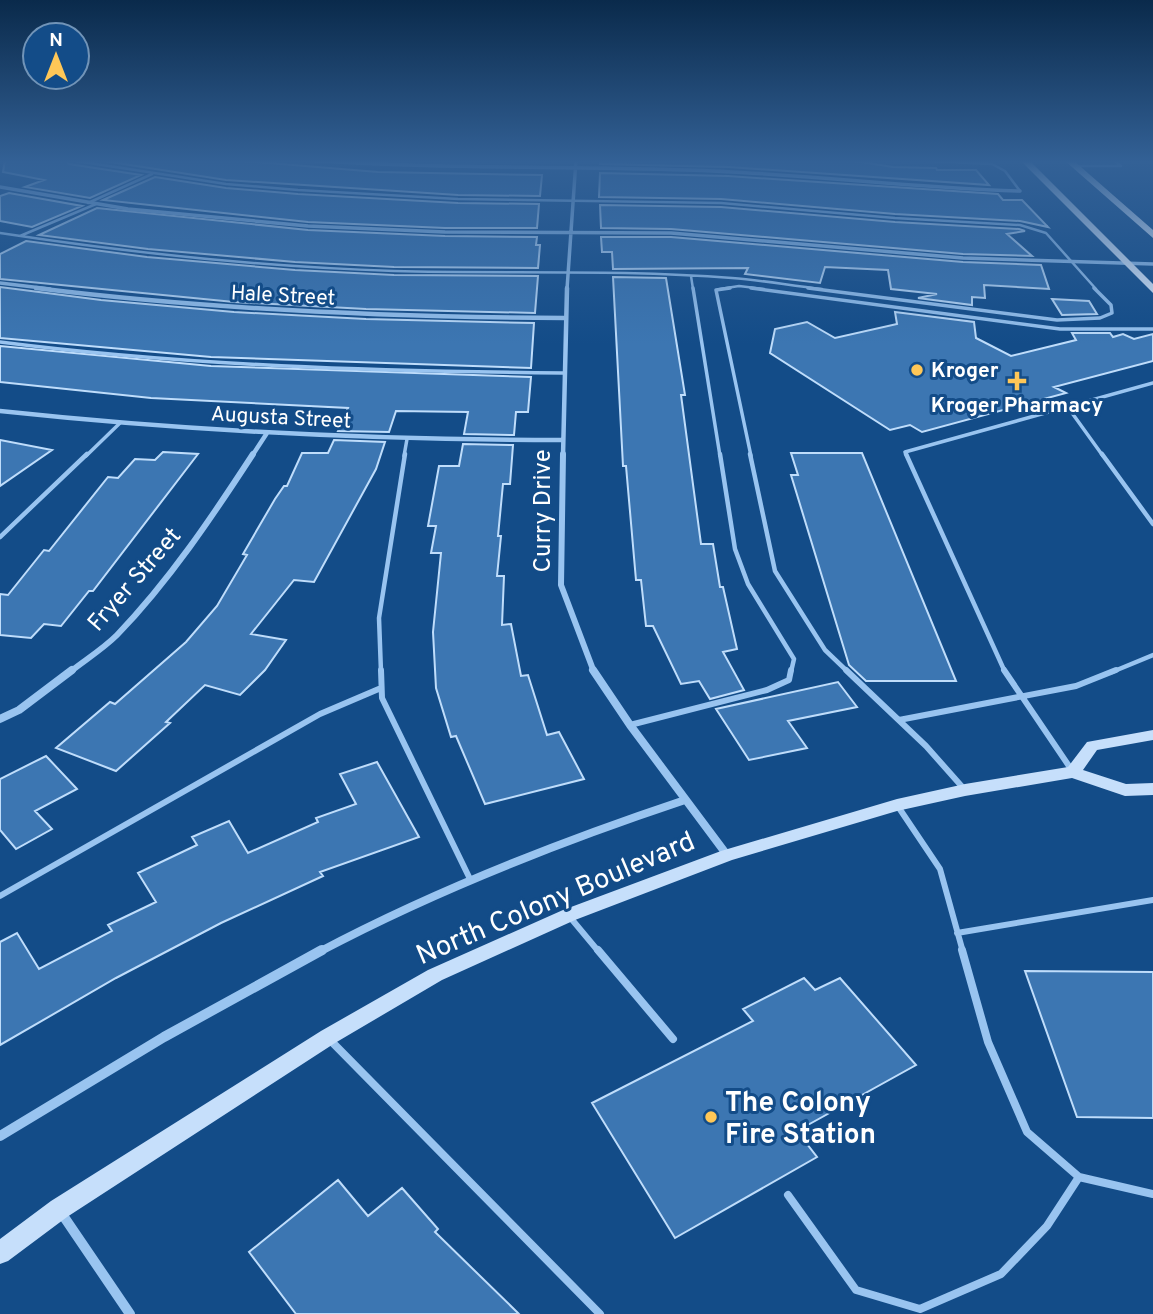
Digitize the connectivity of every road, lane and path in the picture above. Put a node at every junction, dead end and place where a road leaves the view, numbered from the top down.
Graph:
1 (55, 221) edge
2 (251, 221) edge
3 (571, 221) edge
4 (954, 221) edge
5 (1084, 221) edge
6 (1138, 221) edge
7 (0, 233) edge
8 (570, 234) junction
9 (1153, 235) edge
10 (20, 236) junction
11 (1071, 263) junction
12 (1126, 264) junction
13 (1153, 264) edge
14 (568, 272) junction
15 (691, 276) junction
16 (0, 282) edge
17 (1153, 290) edge
18 (565, 318) junction
19 (1153, 329) edge
20 (0, 342) edge
21 (563, 373) junction
22 (1153, 383) edge
23 (1067, 406) junction
24 (0, 411) edge
25 (120, 423) junction
26 (267, 433) junction
27 (407, 439) junction
28 (561, 440) junction
29 (1153, 522) edge
30 (0, 537) edge
31 (1153, 655) edge
32 (381, 688) junction
33 (1021, 697) junction
34 (0, 719) edge
35 (899, 720) junction
36 (630, 725) junction
37 (1153, 735) edge
38 (1073, 772) junction
39 (1153, 789) edge
40 (964, 790) junction
41 (685, 800) junction
42 (897, 805) junction
43 (727, 855) junction
44 (470, 879) junction
45 (0, 896) edge
46 (1153, 900) edge
47 (569, 915) junction
48 (957, 933) junction
49 (328, 1038) junction
50 (673, 1039) dead end
51 (0, 1136) edge
52 (1079, 1177) junction
53 (1153, 1194) edge
54 (788, 1195) dead end
55 (59, 1209) junction
56 (0, 1252) edge
57 (130, 1314) edge
58 (600, 1314) edge

1 - 10 lane
2 - 8 street
3 - 8 street, Curry Drive
4 - 11 lane
5 - 12 main road
6 - 9 main road
7 - 10 lane
8 - 11 street
8 - 14 street, Curry Drive
10 - 14 lane
11 - 12 street
11 - 15 lane
12 - 13 street
12 - 17 main road
14 - 15 lane
14 - 18 street, Curry Drive
15 - 36 lane
16 - 18 street, Hale Street
18 - 21 street, Curry Drive
19 - 35 lane
20 - 21 lane
21 - 28 street, Curry Drive
22 - 23 lane
23 - 29 lane
23 - 33 lane
24 - 25 street, Augusta Street
25 - 26 street, Augusta Street
25 - 30 lane
26 - 27 street, Augusta Street
26 - 34 street, Fryer Street
27 - 28 street, Augusta Street
27 - 32 lane
28 - 36 street, Curry Drive
31 - 33 lane
32 - 44 lane
32 - 45 lane
33 - 35 lane
33 - 38 lane
35 - 40 lane
36 - 41 street, Curry Drive
37 - 38 main road
38 - 39 main road, North Colony Boulevard
38 - 40 main road, North Colony Boulevard
40 - 42 main road, North Colony Boulevard
41 - 43 street, Curry Drive
41 - 44 street
42 - 43 main road, North Colony Boulevard
42 - 48 lane
43 - 47 main road, North Colony Boulevard
44 - 51 street
46 - 48 lane
47 - 49 main road, North Colony Boulevard
47 - 50 lane
48 - 52 lane
49 - 55 main road, North Colony Boulevard
49 - 58 lane
52 - 53 lane
52 - 54 lane
55 - 56 main road, North Colony Boulevard
55 - 57 street

